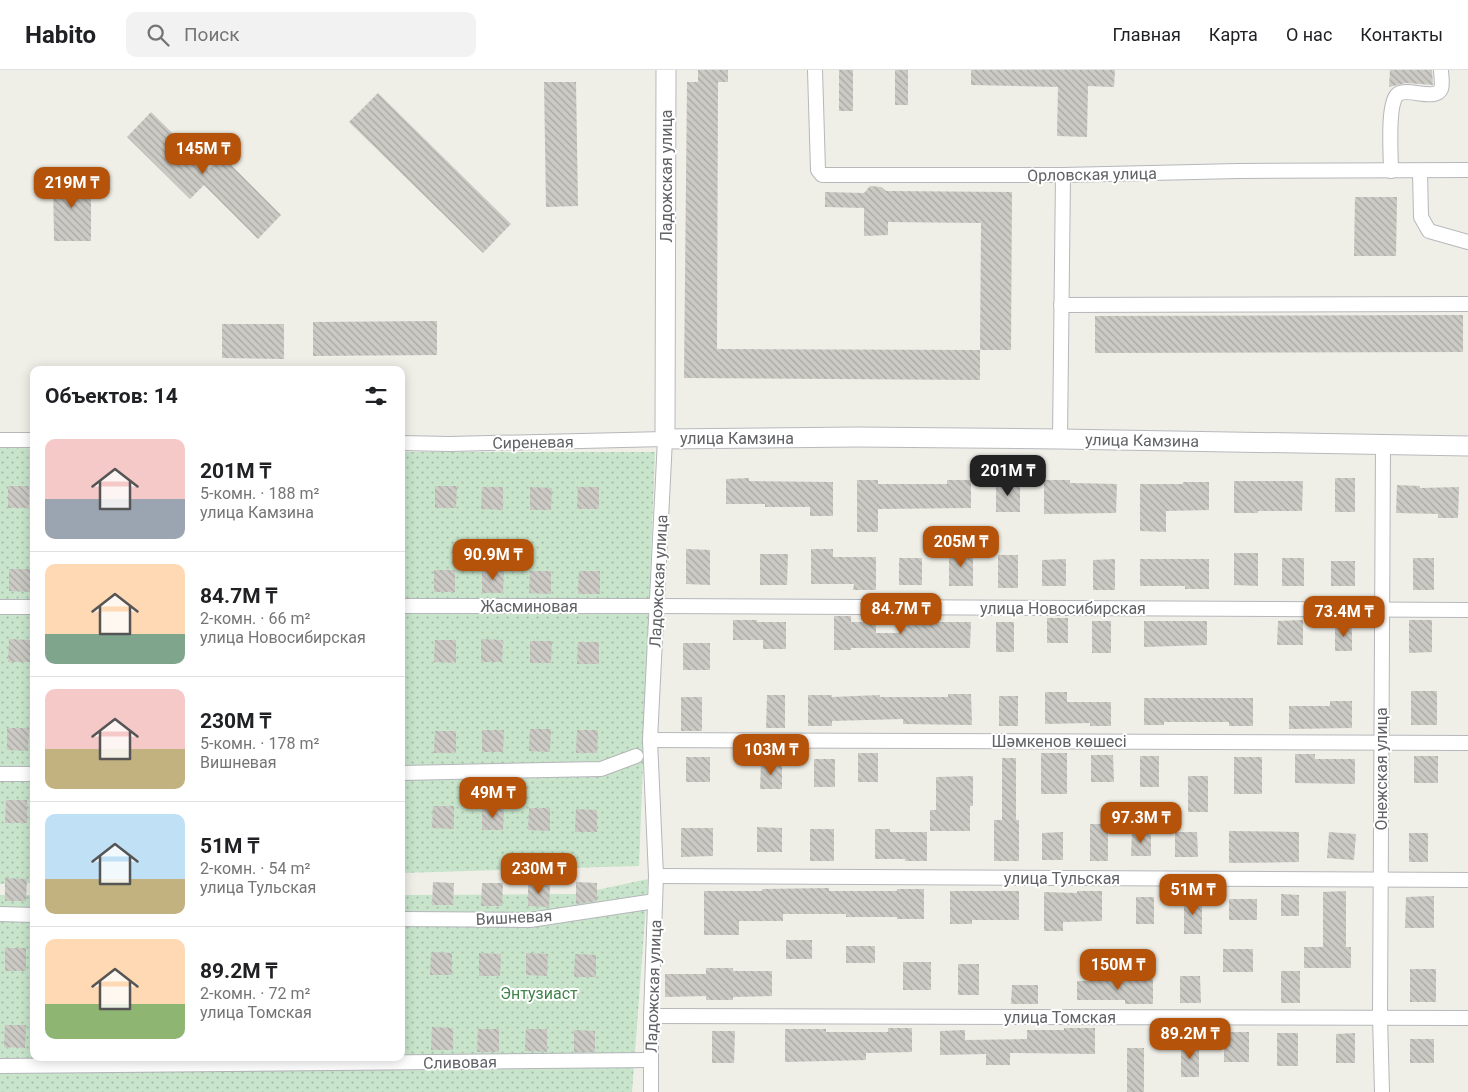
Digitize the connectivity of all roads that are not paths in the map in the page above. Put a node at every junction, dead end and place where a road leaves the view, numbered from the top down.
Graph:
1 (666, 70) edge
2 (815, 70) edge
3 (1441, 70) edge
4 (1468, 170) edge
5 (1390, 171) junction
6 (1420, 171) junction
7 (1063, 175) junction
8 (1468, 242) edge
9 (1468, 304) edge
10 (1062, 305) junction
11 (665, 439) junction
12 (1060, 439) junction
13 (0, 440) edge
14 (30, 440) edge
15 (405, 443) edge
16 (1383, 445) junction
17 (1468, 446) edge
18 (405, 606) edge
19 (657, 606) junction
20 (0, 607) edge
21 (30, 607) edge
22 (1382, 610) junction
23 (1468, 610) edge
24 (650, 740) junction
25 (1381, 742) junction
26 (1468, 743) edge
27 (636, 756) dead end
28 (405, 773) edge
29 (0, 774) edge
30 (30, 774) edge
31 (656, 876) junction
32 (1380, 880) junction
33 (1468, 880) edge
34 (655, 901) junction
35 (0, 914) edge
36 (30, 915) edge
37 (405, 919) edge
38 (651, 1016) junction
39 (1380, 1017) junction
40 (1468, 1018) edge
41 (651, 1060) junction
42 (0, 1066) edge
43 (651, 1092) edge
44 (1382, 1092) edge

1 - 11 main road, Ладожская улица
2 - 7 street, Орловская улица
3 - 5 street
4 - 6 street, Орловская улица
5 - 6 street, Орловская улица
5 - 7 street, Орловская улица
6 - 8 street
7 - 10 street
9 - 10 street
10 - 12 street
11 - 12 main road, улица Камзина
11 - 15 street, Сиреневая
11 - 19 street, Ладожская улица
12 - 16 main road, улица Камзина
13 - 14 street
16 - 17 main road, улица Камзина
16 - 22 street, Онежская улица
18 - 19 street, Жасминовая
19 - 22 street, улица Новосибирская
19 - 24 street, Ладожская улица
20 - 21 street
22 - 23 street, улица Новосибирская
22 - 25 street, Онежская улица
24 - 25 street, Шәмкенов көшесі
24 - 31 street, Ладожская улица
25 - 26 street, Шәмкенов көшесі
25 - 32 street, Онежская улица
27 - 28 street
29 - 30 street
31 - 32 street, улица Тульская
31 - 34 street, Ладожская улица
32 - 33 street, улица Тульская
32 - 39 street, Онежская улица
34 - 37 street, Вишневая
34 - 38 street, Ладожская улица
35 - 36 street
38 - 39 street, улица Томская
38 - 41 street, Ладожская улица
39 - 40 street, улица Томская
39 - 44 street, Онежская улица
41 - 42 street, Сливовая
41 - 43 street, Ладожская улица

